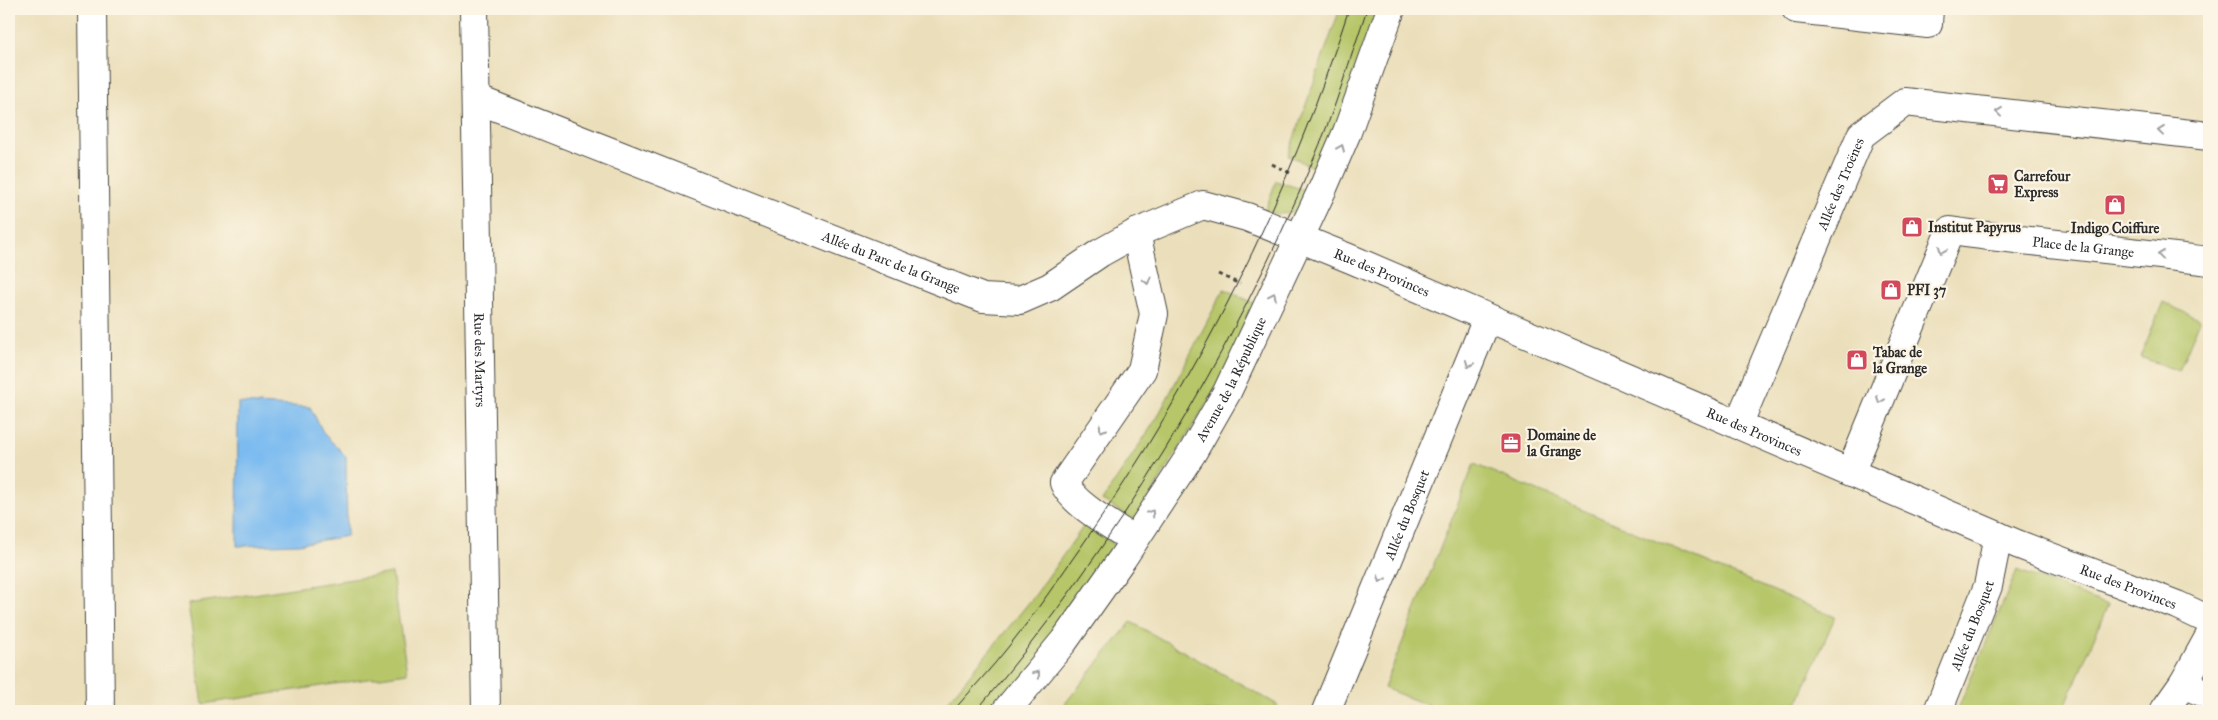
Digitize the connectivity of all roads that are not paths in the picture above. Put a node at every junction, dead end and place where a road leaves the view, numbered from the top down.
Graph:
1 (92, 9) edge
2 (474, 9) edge
3 (1391, 9) edge
4 (1796, 9) edge
5 (1929, 9) edge
6 (476, 99) junction
7 (2209, 136) edge
8 (1136, 233) junction
9 (1301, 238) junction
10 (2209, 261) edge
11 (1487, 319) junction
12 (1738, 425) junction
13 (1850, 473) junction
14 (1998, 536) junction
15 (1134, 540) junction
16 (2209, 620) edge
17 (2209, 637) edge
18 (2183, 684) junction
19 (2209, 695) edge
20 (100, 711) edge
21 (486, 711) edge
22 (1006, 711) edge
23 (1326, 711) edge
24 (1938, 711) edge
25 (2164, 711) edge

1 - 20 street
2 - 6 street, Rue des Martyrs
9 -> 3 street, Avenue de la République
4 - 5 street
6 - 8 street, Allée du Parc de la Grange
6 - 21 street, Rue des Martyrs
7 -> 12 street, Allée des Troënes
8 - 9 street, Allée du Parc de la Grange
8 -> 15 street
9 - 11 street, Rue des Provinces
15 -> 9 street, Avenue de la République
10 -> 13 street, Place de la Grange
11 - 12 street, Rue des Provinces
11 -> 23 street, Allée du Bosquet
12 - 13 street, Rue des Provinces
13 - 14 street, Rue des Provinces
14 - 16 street, Rue des Provinces
14 - 24 street, Allée du Bosquet
22 -> 15 street, Avenue de la République
17 - 18 street
18 - 19 street
18 - 25 street

